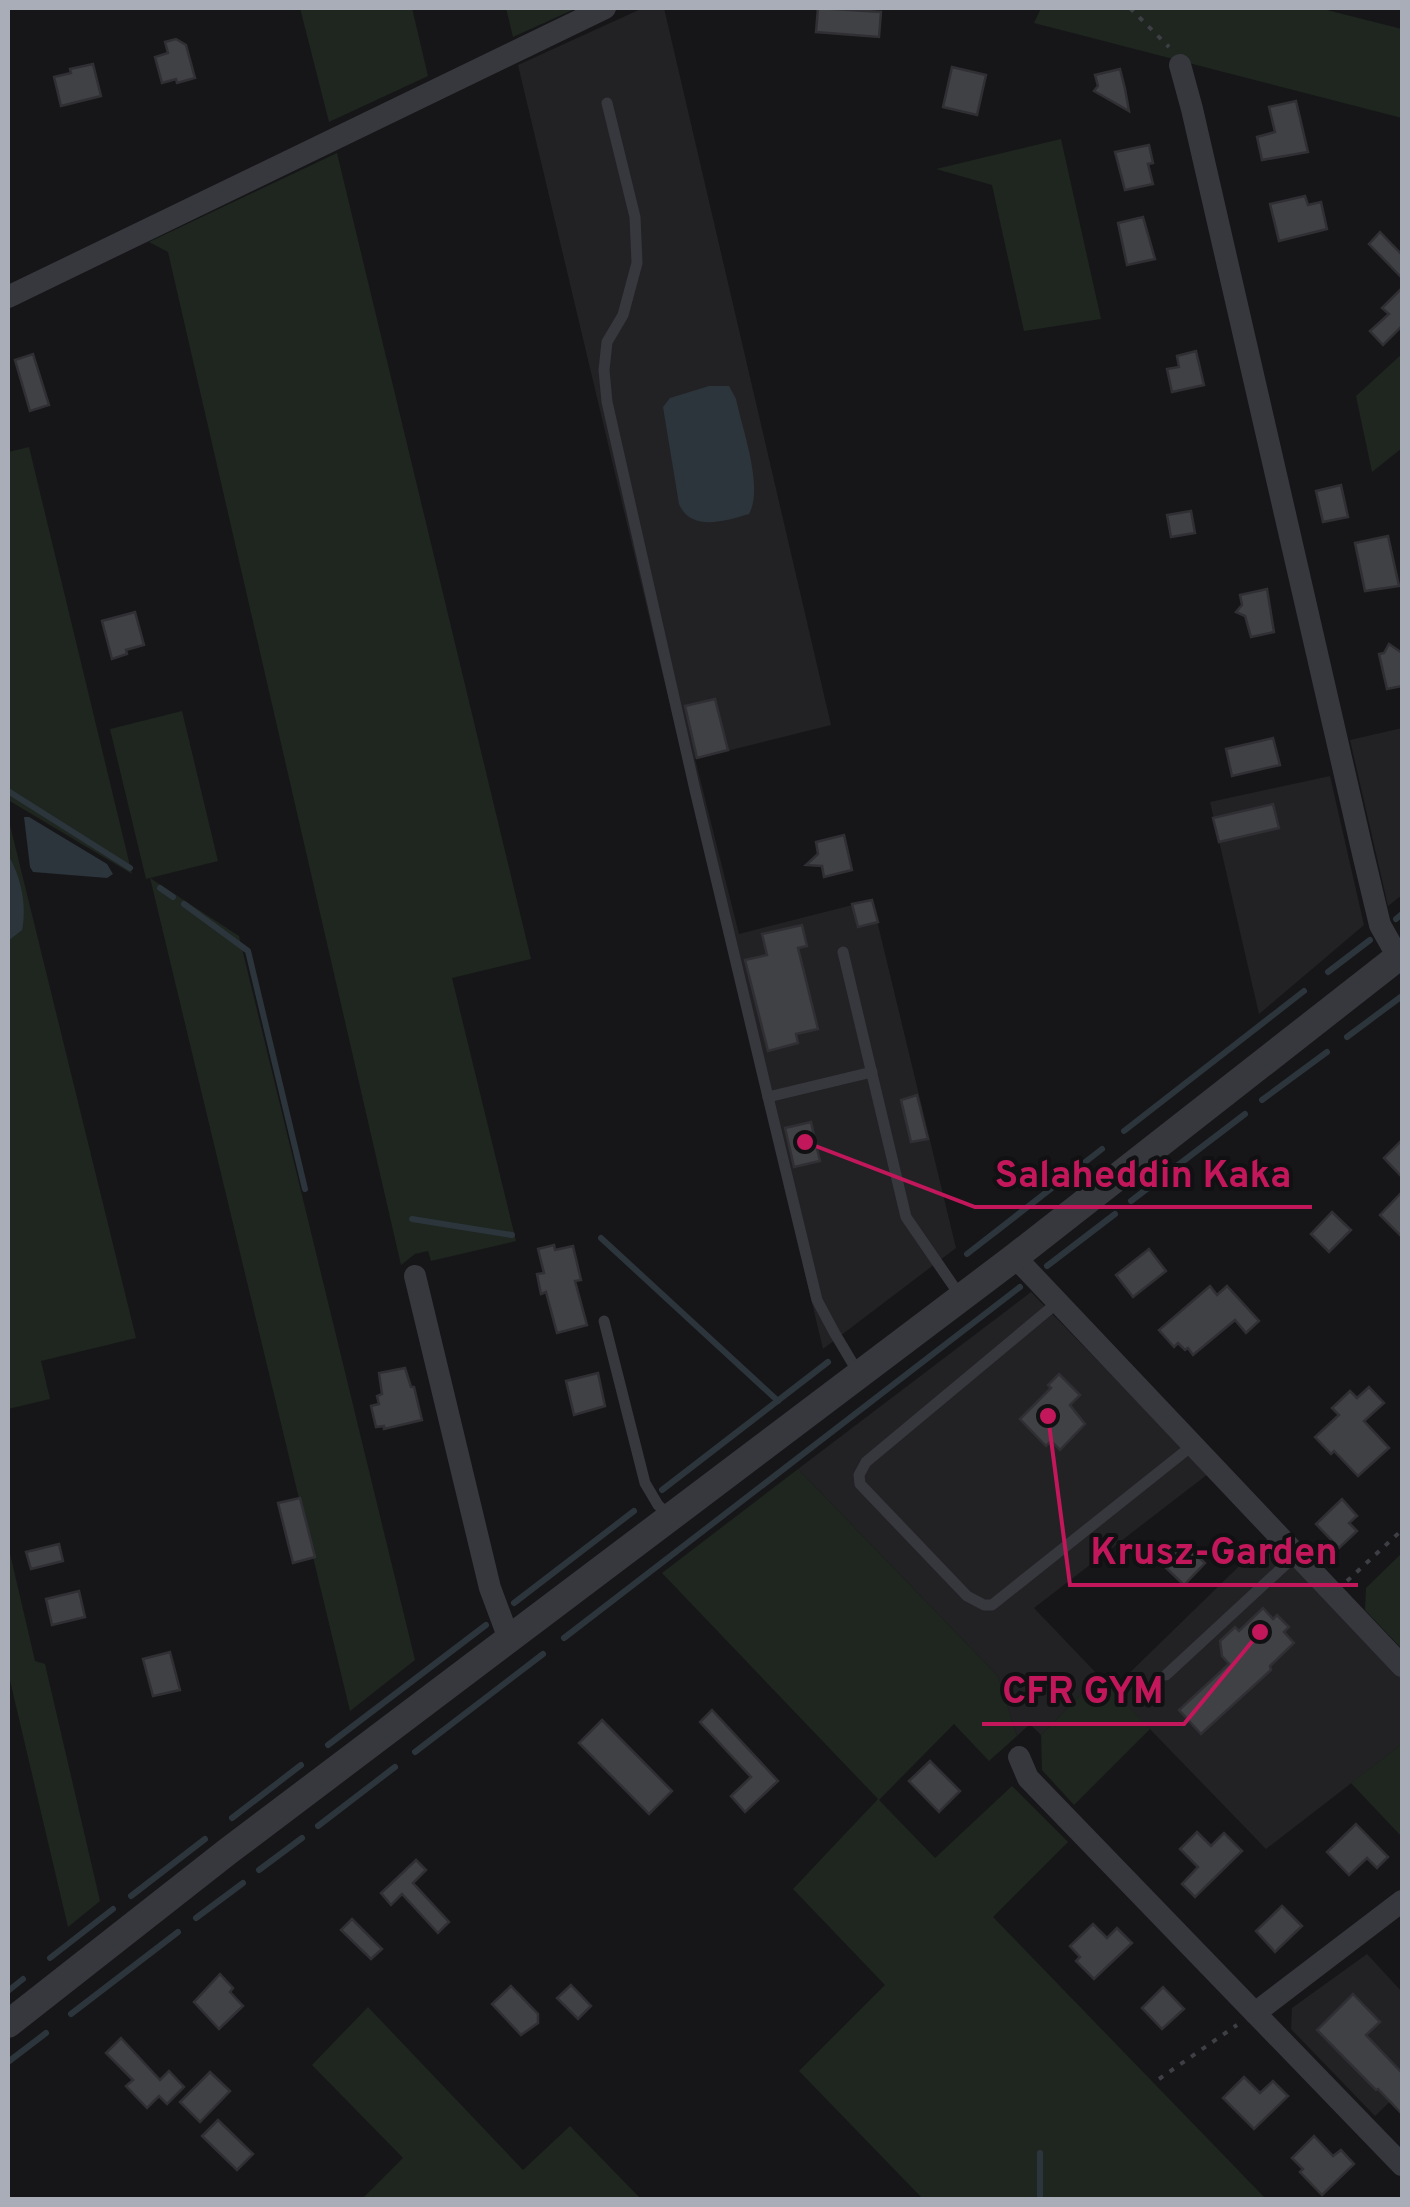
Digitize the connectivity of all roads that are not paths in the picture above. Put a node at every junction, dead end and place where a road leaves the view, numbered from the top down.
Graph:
1 (605, 8) edge
2 (1180, 65) road end
3 (607, 102) dead end
4 (8, 297) edge
5 (844, 952) dead end
6 (1400, 955) edge
7 (872, 1072) junction
8 (768, 1096) junction
9 (1015, 1257) junction
10 (415, 1276) dead end
11 (961, 1297) junction
12 (1058, 1302) junction
13 (604, 1322) dead end
14 (859, 1374) junction
15 (1193, 1445) junction
16 (670, 1516) junction
17 (1297, 1554) junction
18 (509, 1638) junction
19 (1402, 1666) edge
20 (1166, 1675) dead end
21 (1019, 1758) dead end
22 (1402, 1900) edge
23 (1255, 2013) junction
24 (8, 2024) edge
25 (1402, 2166) edge

1 - 4 street
2 - 6 street
3 - 8 lane
5 - 7 lane
6 - 9 street
7 - 8 lane
7 - 11 lane
8 - 14 lane
9 - 11 street
9 - 12 street
10 - 18 street
11 - 14 street
12 - 15 street
12 - 15 lane
13 - 16 lane
14 - 16 street
15 - 17 street
16 - 18 street
17 - 19 street
17 - 20 lane
18 - 24 street
21 - 23 street
22 - 23 street
23 - 25 street

